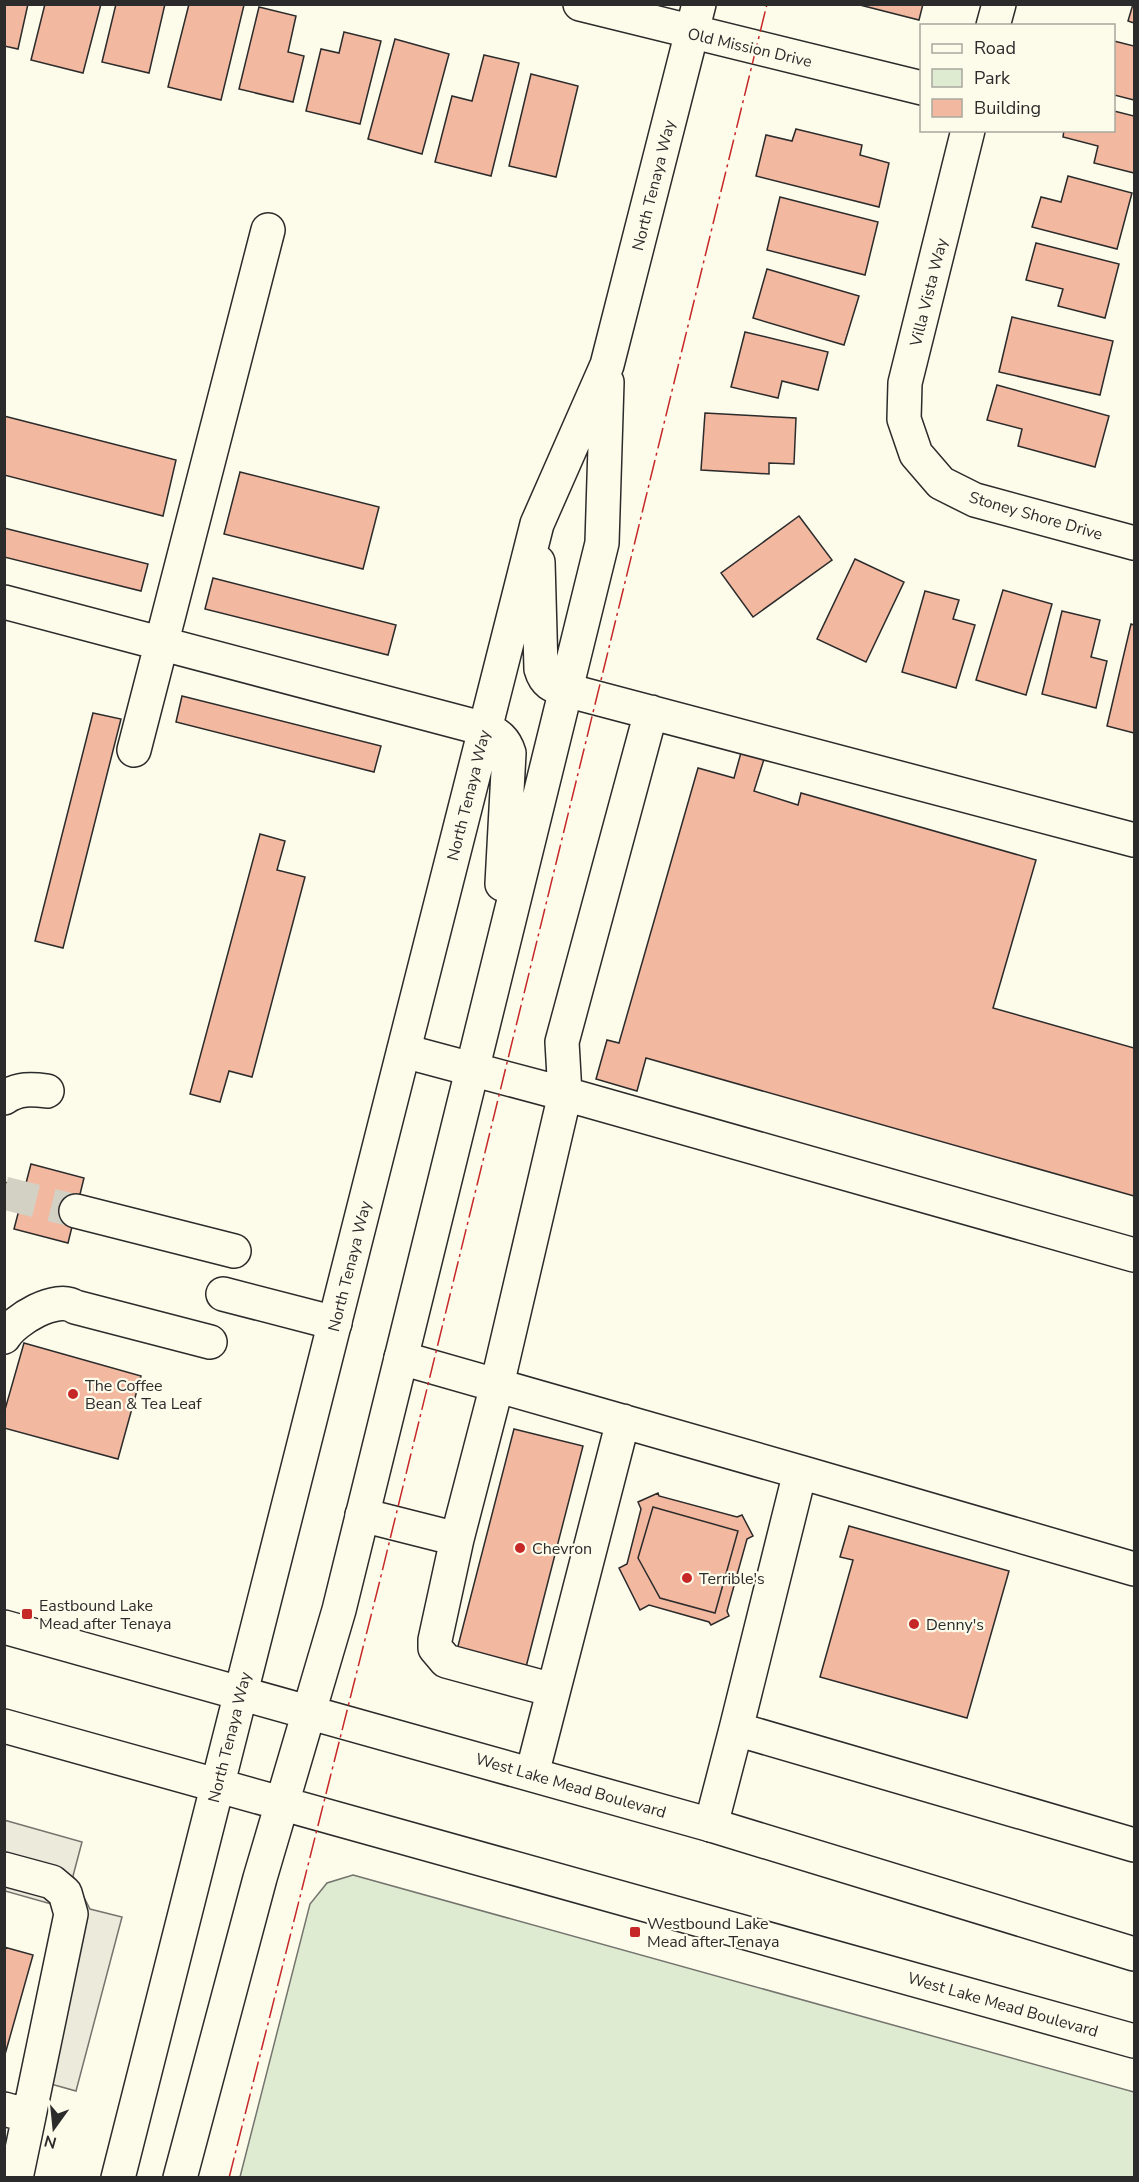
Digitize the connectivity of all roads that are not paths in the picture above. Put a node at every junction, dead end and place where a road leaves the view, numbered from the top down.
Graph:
1 (580, 4) edge
2 (999, 4) edge
3 (695, 19) edge
4 (994, 24) edge
5 (920, 88) edge
6 (968, 132) edge
7 (268, 230) dead end
8 (607, 365) junction
9 (916, 454) joint
10 (537, 524) junction
11 (1134, 543) edge
12 (4, 602) edge
13 (161, 644) junction
14 (566, 690) junction
15 (651, 712) junction
16 (485, 729) junction
17 (134, 750) dead end
18 (1134, 840) edge
19 (498, 966) junction
20 (404, 1051) junction
21 (472, 1070) junction
22 (47, 1091) dead end
23 (565, 1094) junction
24 (4, 1098) edge
25 (76, 1211) tunnel mouth
26 (234, 1251) dead end
27 (1134, 1255) edge
28 (223, 1294) dead end
29 (335, 1323) junction
30 (4, 1337) edge
31 (210, 1342) dead end
32 (401, 1358) junction
33 (497, 1385) junction
34 (623, 1421) junction
35 (800, 1472) junction
36 (362, 1515) junction
37 (457, 1539) junction
38 (1134, 1569) edge
39 (4, 1627) edge
40 (553, 1690) junction
41 (241, 1692) junction
42 (309, 1711) junction
43 (4, 1726) edge
44 (736, 1729) junction
45 (532, 1774) junction
46 (217, 1786) junction
47 (282, 1804) junction
48 (711, 1825) junction
49 (1134, 1845) edge
50 (4, 1869) edge
51 (1134, 1954) edge
52 (1134, 2041) edge
53 (16, 2112) edge
54 (16, 2178) edge
55 (118, 2178) edge
56 (180, 2178) edge

1 - 3 main road, Old Mission Drive
2 - 4 main road
3 - 5 main road, Old Mission Drive
3 - 8 main road, North Tenaya Way
6 - 9 main road, Villa Vista Way
7 - 13 main road
8 - 10 main road, North Tenaya Way
8 - 14 main road, North Tenaya Way
9 - 11 main road, Stoney Shore Drive
10 - 14 main road
10 - 16 main road, North Tenaya Way
12 - 13 main road
13 - 16 main road
13 - 17 main road
14 - 15 main road
14 - 19 main road, North Tenaya Way
15 - 18 main road
15 - 23 main road
16 - 19 main road
16 - 20 main road, North Tenaya Way
19 - 21 main road, North Tenaya Way
20 - 21 main road
20 - 29 main road, North Tenaya Way
21 - 23 main road
21 - 32 main road, North Tenaya Way
22 - 24 main road
23 - 27 main road
23 - 33 main road
25 - 26 main road
28 - 29 main road
29 - 41 main road, North Tenaya Way
30 - 31 main road
32 - 33 main road
32 - 36 main road, North Tenaya Way
33 - 34 main road
33 - 37 main road
34 - 35 main road
34 - 40 main road
35 - 38 main road
35 - 44 main road
36 - 37 main road
36 - 42 main road, North Tenaya Way
37 - 40 main road
39 - 41 main road, West Lake Mead Boulevard
40 - 45 main road
41 - 42 main road, West Lake Mead Boulevard
41 - 46 main road, North Tenaya Way
42 - 45 main road, West Lake Mead Boulevard
42 - 47 main road, North Tenaya Way
43 - 46 main road, West Lake Mead Boulevard
44 - 48 main road
44 - 49 main road
45 - 48 main road, West Lake Mead Boulevard
46 - 47 main road, West Lake Mead Boulevard
46 - 55 main road, North Tenaya Way
47 - 52 main road, West Lake Mead Boulevard
47 - 56 main road, North Tenaya Way
48 - 51 main road, West Lake Mead Boulevard
50 - 53 main road
53 - 54 main road

